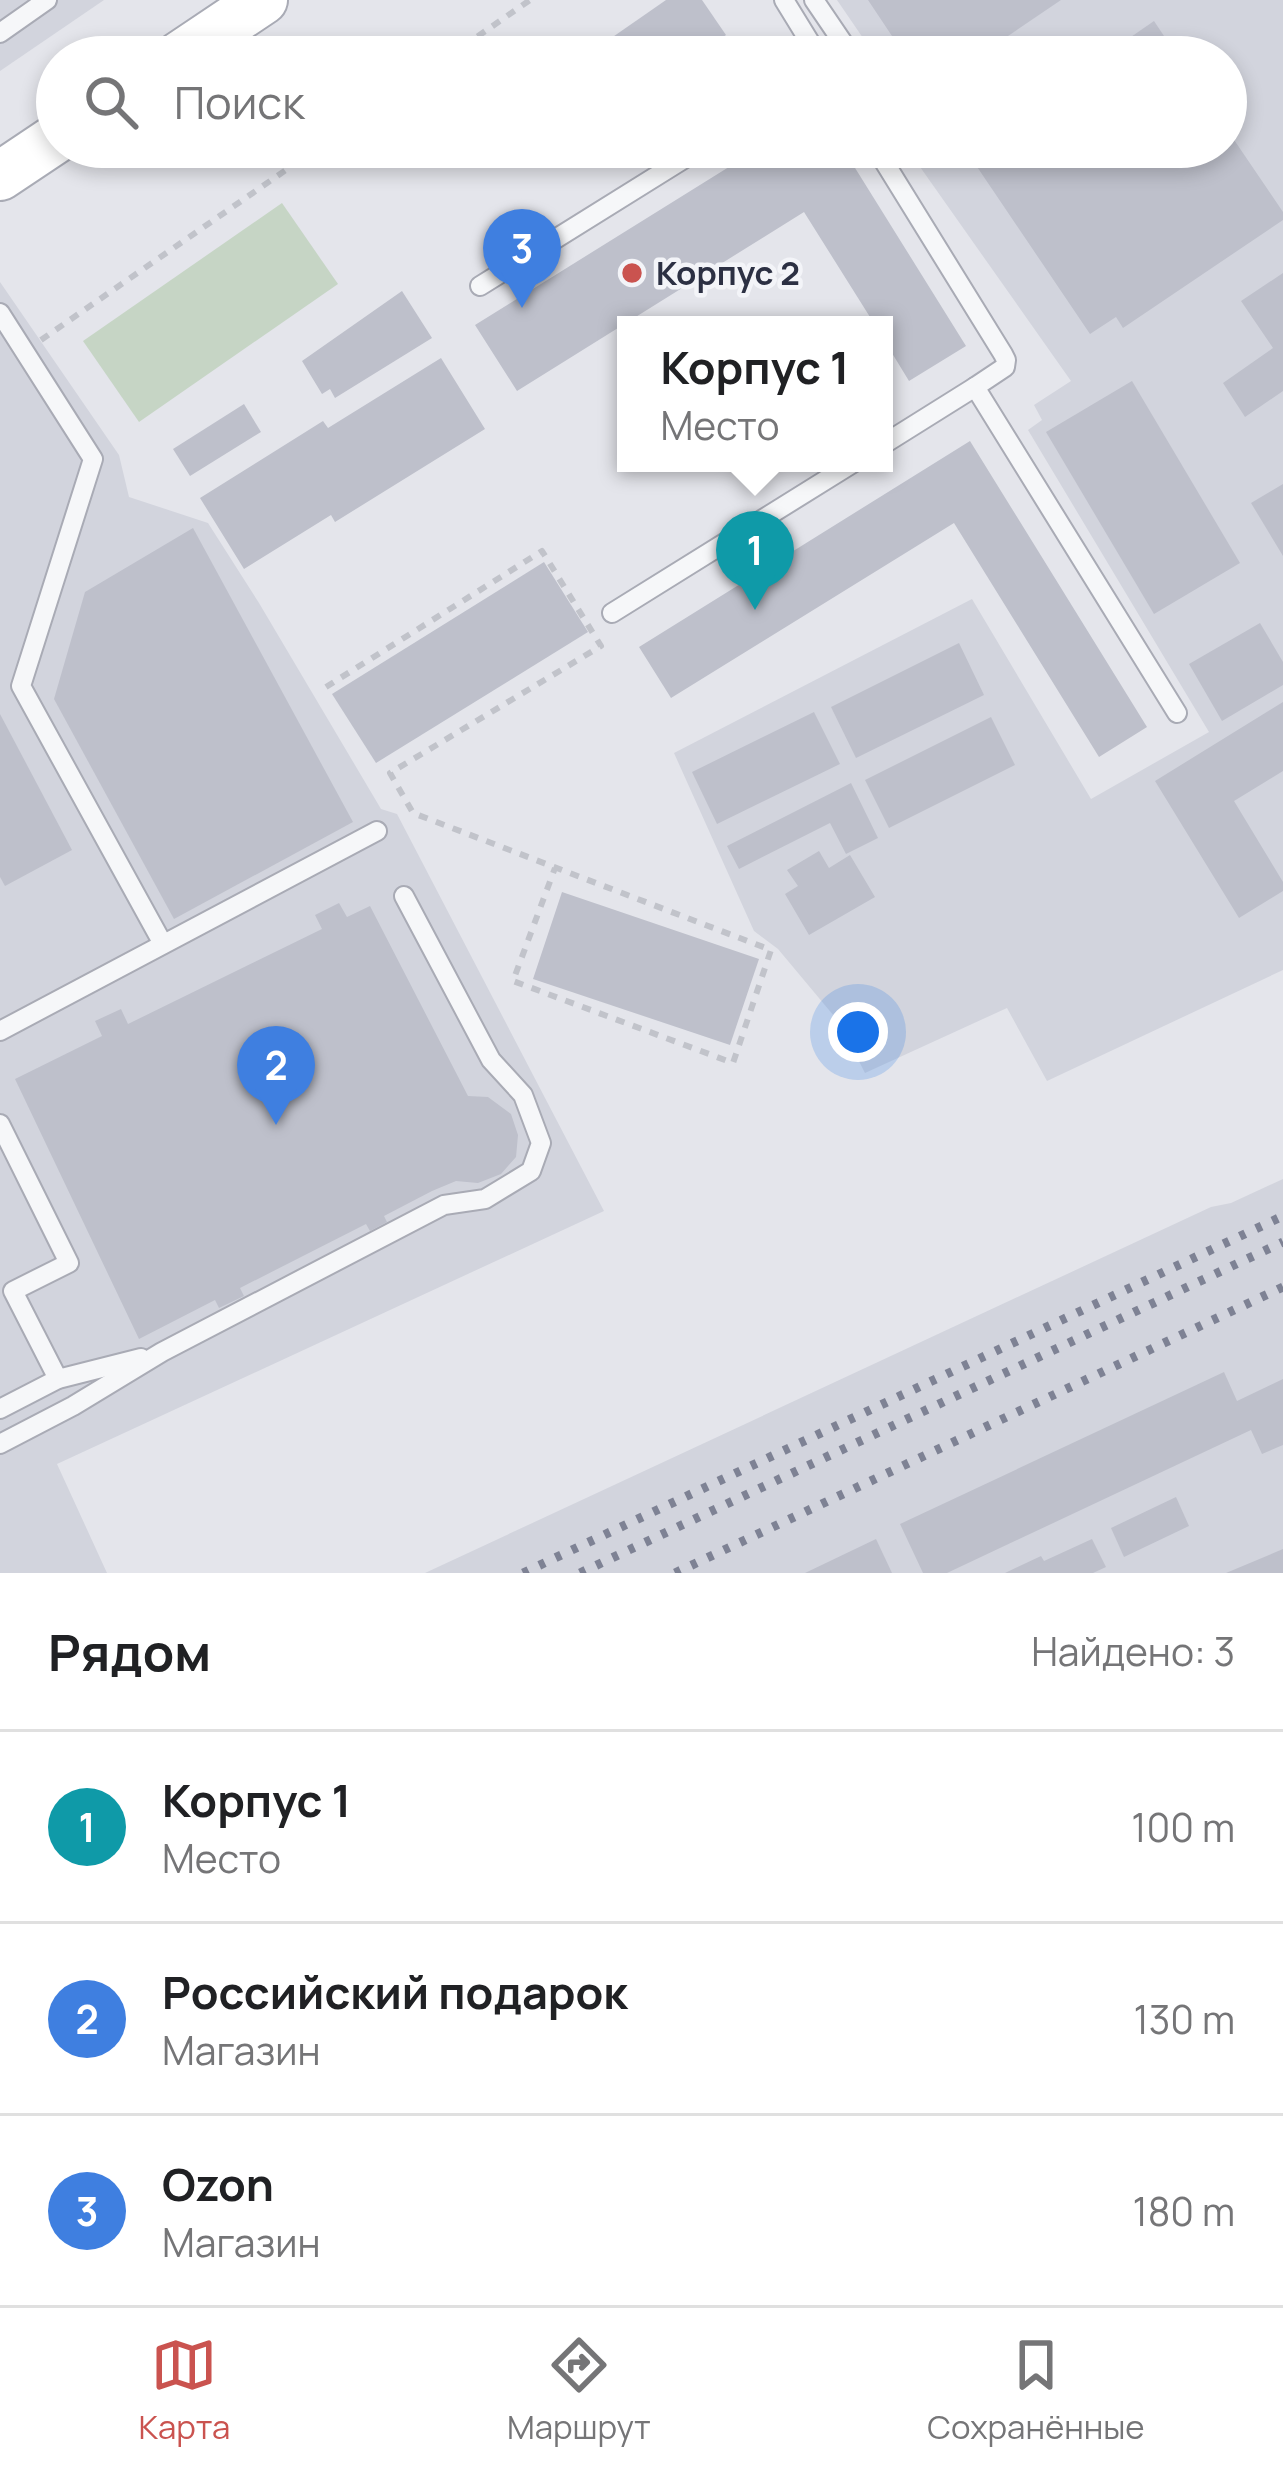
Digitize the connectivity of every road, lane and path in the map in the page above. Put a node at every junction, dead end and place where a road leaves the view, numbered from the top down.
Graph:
1 (47, 0) edge
2 (263, 0) edge
3 (530, 0) edge
4 (784, 0) edge
5 (814, 0) edge
6 (0, 33) edge
7 (209, 36) edge
8 (478, 36) edge
9 (807, 36) edge
10 (838, 36) edge
11 (36, 152) edge
12 (289, 168) edge
13 (669, 168) edge
14 (888, 168) edge
15 (0, 176) edge
16 (480, 286) dead end
17 (0, 314) edge
18 (25, 352) junction
19 (975, 387) junction
20 (893, 438) edge
21 (839, 472) edge
22 (612, 613) dead end
23 (326, 687) dead end
24 (1177, 713) dead end
25 (377, 831) dead end
26 (555, 868) junction
27 (404, 896) dead end
28 (163, 944) junction
29 (0, 1031) edge
30 (0, 1124) edge
31 (162, 1352) junction
32 (58, 1379) junction
33 (0, 1409) edge
34 (0, 1444) edge

1 - 6 lane
2 - 7 street
3 - 8 path
4 - 9 lane
5 - 10 lane
11 - 15 street
12 - 18 path
13 - 16 lane
14 - 19 lane
17 - 18 lane
18 - 28 lane
19 - 20 lane
19 - 24 lane
21 - 22 lane
23 - 26 path
25 - 28 lane
26 - 26 path
27 - 31 lane
28 - 29 lane
30 - 32 lane
31 - 32 lane
31 - 34 lane
32 - 33 lane

